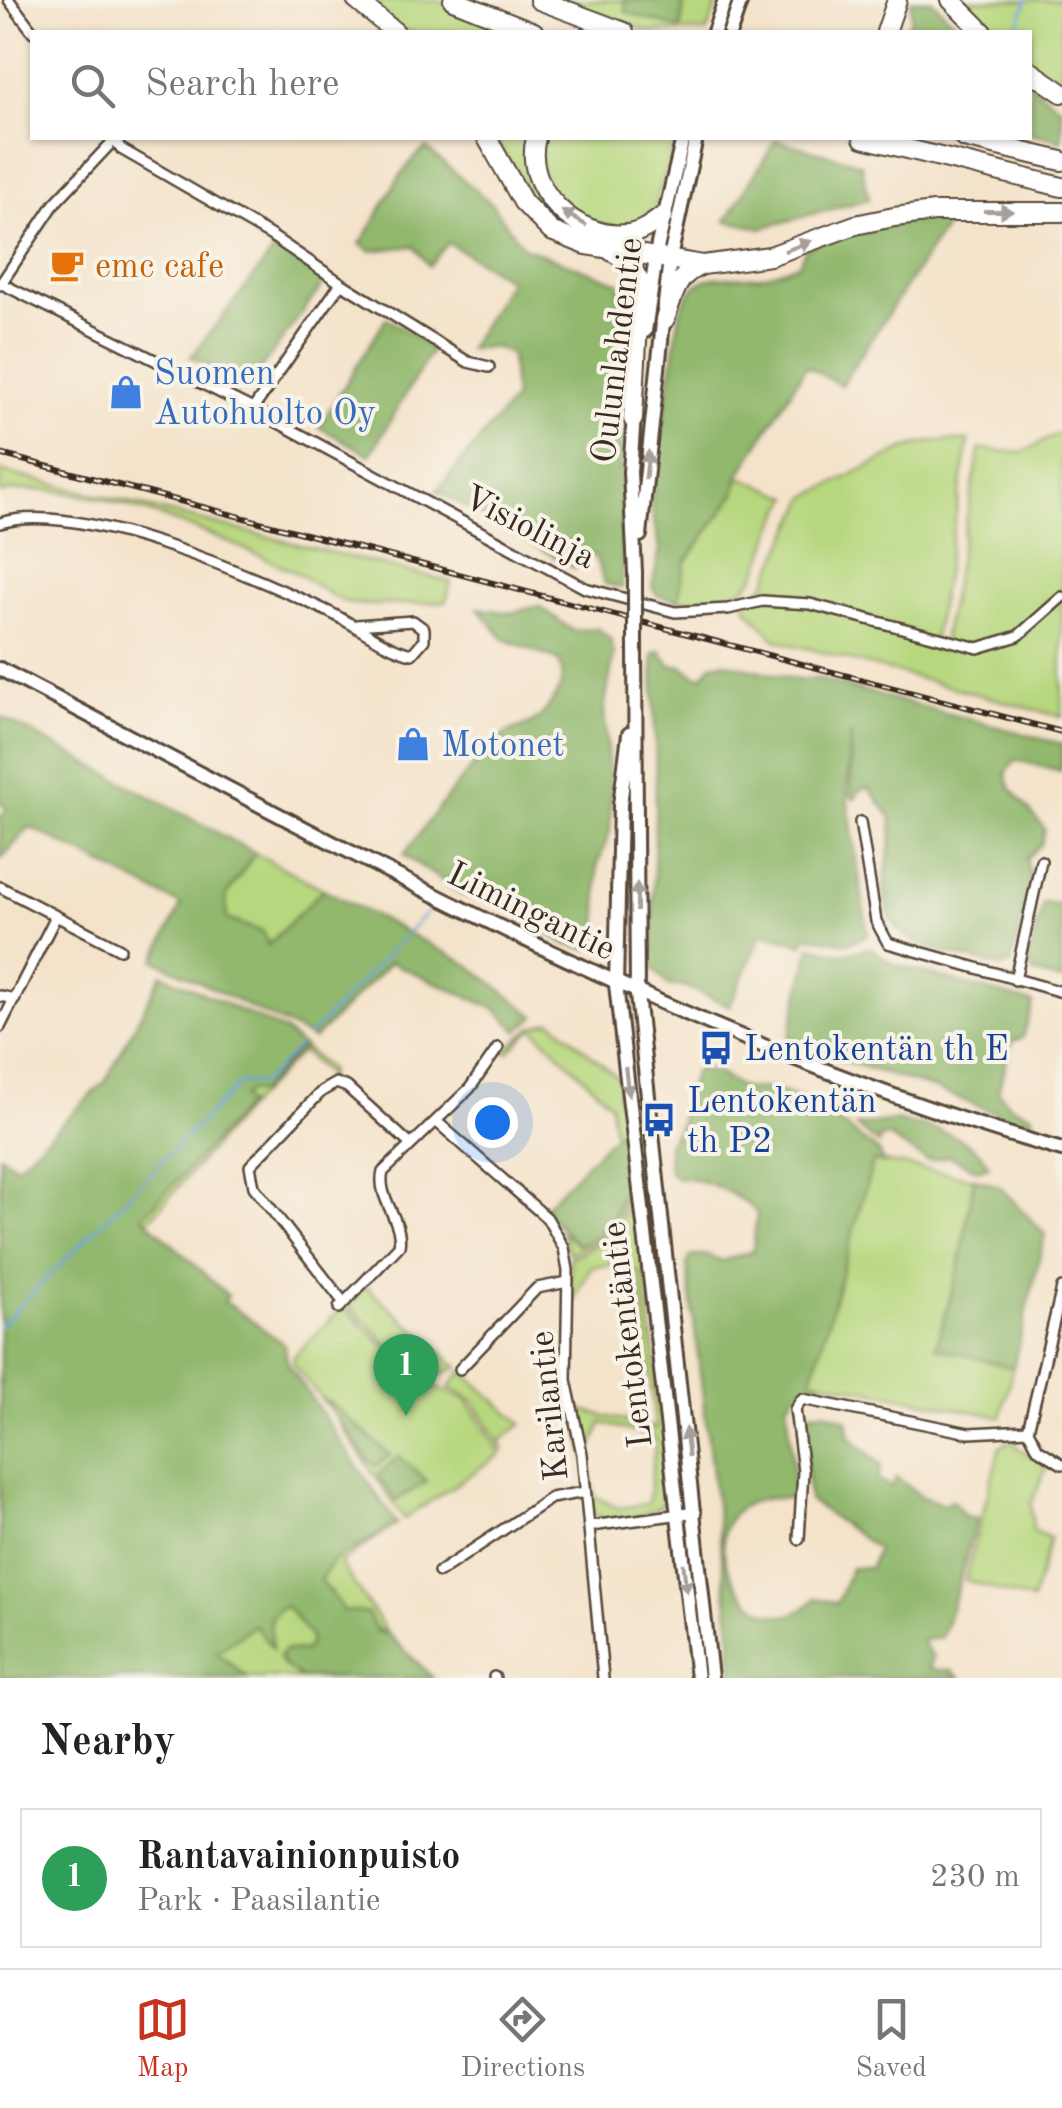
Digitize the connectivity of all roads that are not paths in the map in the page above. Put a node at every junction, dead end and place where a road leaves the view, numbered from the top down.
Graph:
1 (9, 0) edge
2 (356, 0) edge
3 (453, 0) edge
4 (539, 0) edge
5 (742, 0) edge
6 (897, 0) edge
7 (951, 0) edge
8 (732, 26) edge
9 (32, 30) edge
10 (394, 30) edge
11 (529, 30) edge
12 (619, 30) edge
13 (887, 30) edge
14 (981, 30) edge
15 (1032, 71) edge
16 (1062, 93) edge
17 (112, 140) edge
18 (114, 140) edge
19 (488, 140) edge
20 (535, 140) edge
21 (682, 140) edge
22 (695, 140) edge
23 (871, 140) edge
24 (973, 140) edge
25 (1062, 161) edge
26 (1062, 187) edge
27 (1062, 212) edge
28 (663, 216) junction
29 (606, 248) junction
30 (663, 257) junction
31 (703, 264) junction
32 (341, 283) junction
33 (0, 284) edge
34 (665, 319) junction
35 (489, 367) dead end
36 (253, 409) junction
37 (633, 419) junction
38 (0, 523) edge
39 (636, 572) junction
40 (1062, 597) edge
41 (356, 625) junction
42 (0, 669) edge
43 (633, 702) junction
44 (860, 822) dead end
45 (1041, 861) dead end
46 (0, 887) edge
47 (54, 918) junction
48 (120, 949) dead end
49 (1015, 980) junction
50 (616, 985) junction
51 (1062, 992) edge
52 (637, 995) junction
53 (0, 996) edge
54 (16, 999) junction
55 (0, 1027) edge
56 (498, 1048) dead end
57 (437, 1122) junction
58 (410, 1144) junction
59 (1062, 1150) edge
60 (568, 1282) junction
61 (1062, 1289) edge
62 (460, 1369) dead end
63 (1028, 1430) junction
64 (1062, 1464) edge
65 (585, 1492) junction
66 (696, 1512) junction
67 (677, 1514) junction
68 (591, 1526) junction
69 (799, 1540) dead end
70 (439, 1572) dead end
71 (603, 1678) edge
72 (697, 1678) edge
73 (711, 1678) edge

1 - 9 street
2 - 10 highway
3 - 11 highway
4 - 12 highway
5 - 8 main road
6 - 13 highway
7 - 14 highway
15 - 16 highway
17 - 33 street
18 - 32 street
19 - 29 highway
28 -> 20 highway
21 - 28 main road, Oulunlahdentie
22 - 30 main road, Oulunlahdentie
23 - 26 highway
24 - 25 highway
31 -> 27 highway
28 - 30 main road, Oulunlahdentie
29 - 30 highway
29 - 37 highway
30 - 31 highway
30 - 34 main road, Oulunlahdentie
30 - 37 main road, Oulunlahdentie
31 - 34 highway
32 - 35 street
32 - 36 street
33 - 36 street, Visiolinja
39 -> 34 main road, Oulunlahdentie
36 - 40 street, Visiolinja
37 - 39 main road, Oulunlahdentie
38 - 41 street
39 - 43 main road, Oulunlahdentie, bridge
41 - 41 street
42 - 50 main road, Limingantie
43 - 50 main road, Oulunlahdentie
52 -> 43 main road, Oulunlahdentie
44 - 49 street
45 - 49 street
46 - 47 street
47 - 48 street
47 - 54 street
49 - 51 street
50 - 52 main road, Limingantie
50 -> 67 main road, Lentokentäntie
52 - 59 main road, Limingantie
66 -> 52 main road, Lentokentäntie
53 - 54 street
54 - 55 street
56 - 57 street
57 - 58 street
57 - 60 street, Karilantie
58 - 58 street
60 - 62 street
60 - 65 street, Karilantie
61 - 63 street
63 - 64 street
63 - 69 street
65 - 68 street, Karilantie
65 - 70 street
66 - 67 street
66 - 73 main road, Lentokentäntie
67 - 68 street
67 -> 72 main road, Lentokentäntie
68 - 71 street, Karilantie

